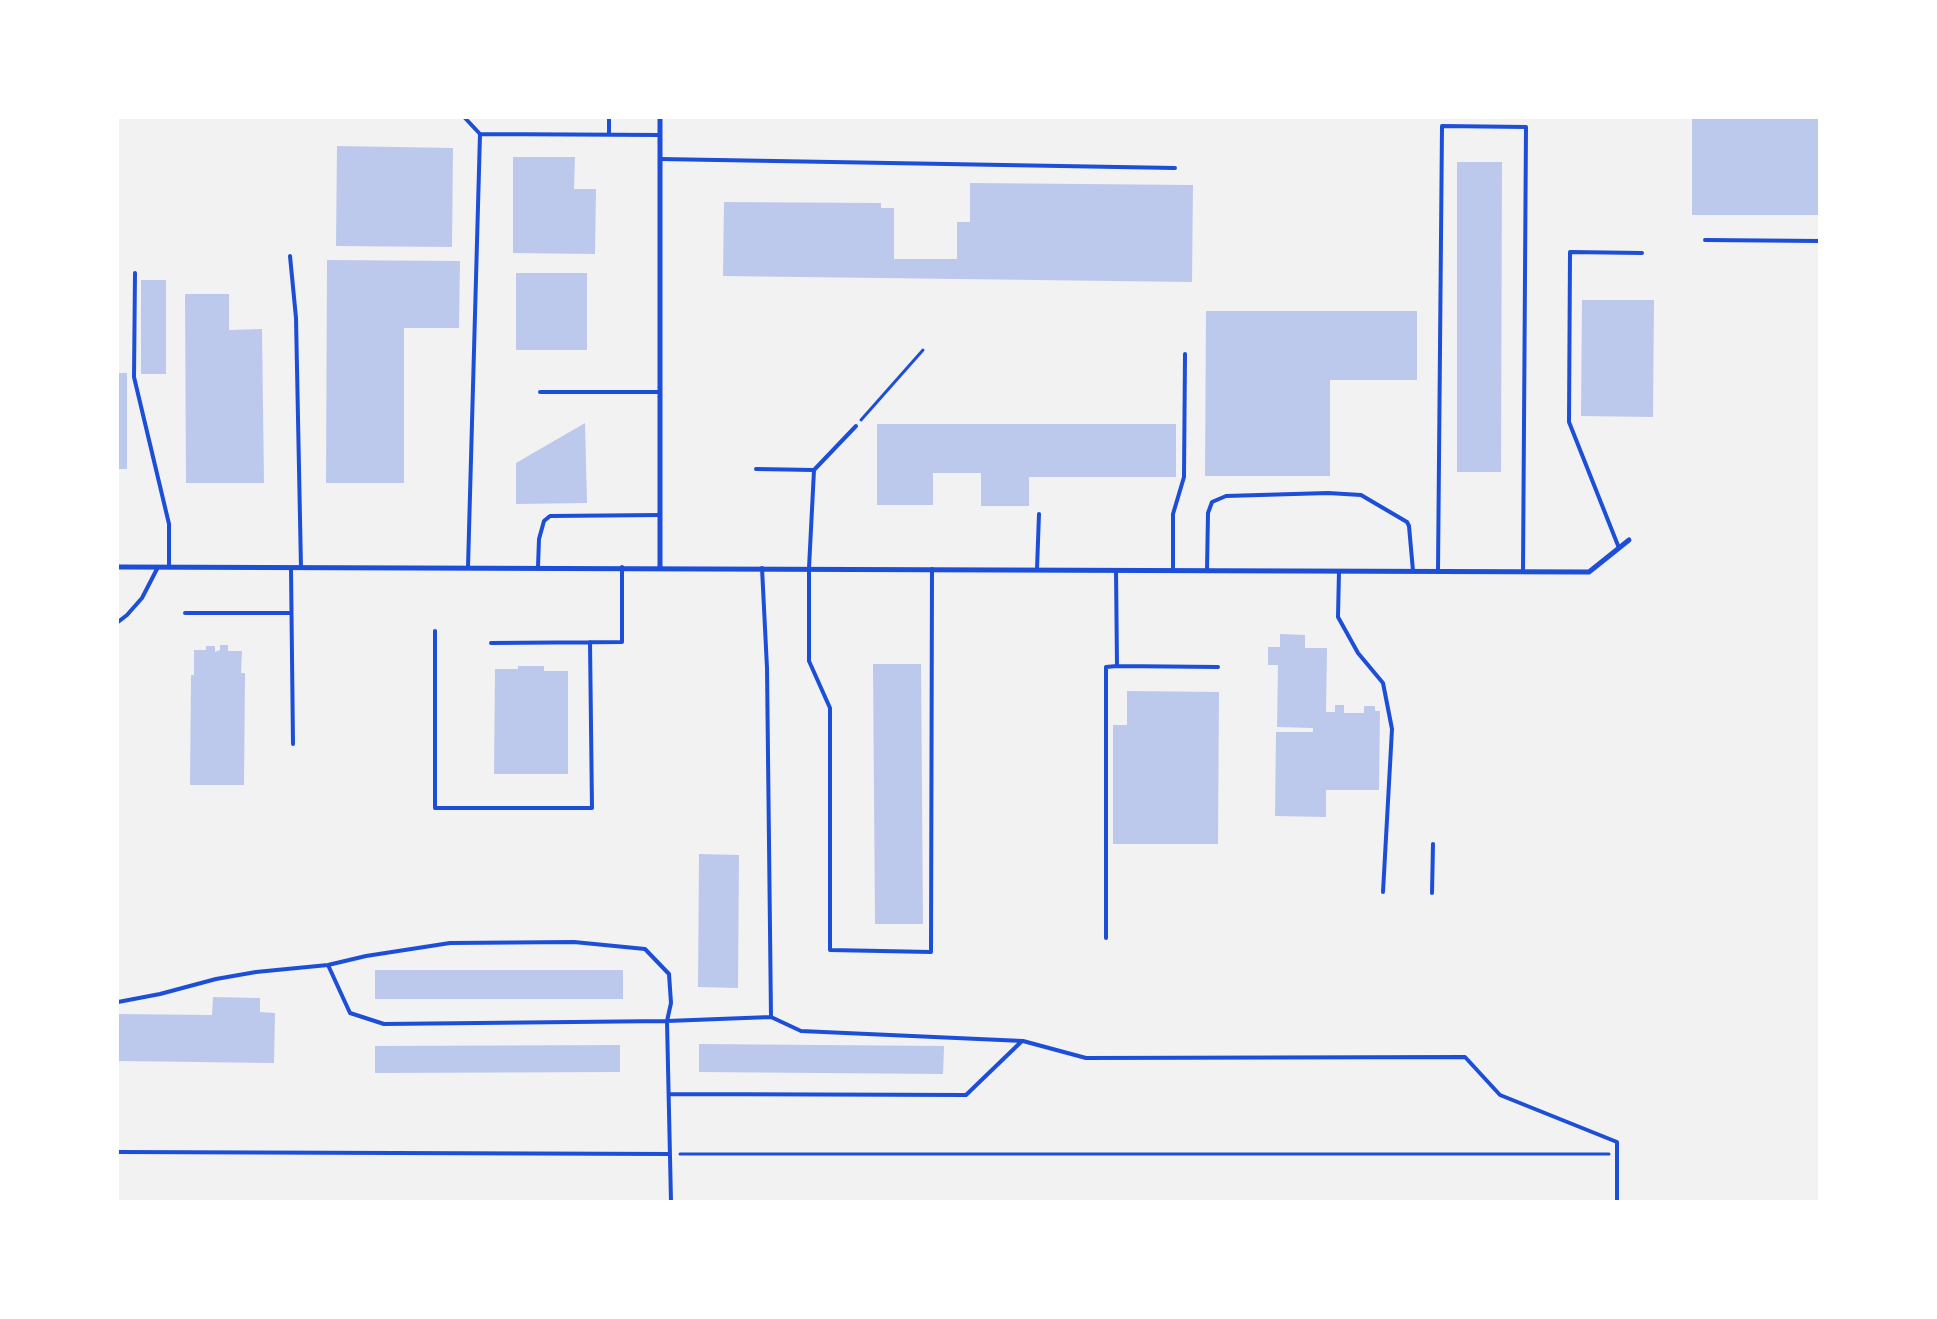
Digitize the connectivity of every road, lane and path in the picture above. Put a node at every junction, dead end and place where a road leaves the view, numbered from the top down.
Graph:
1 (465, 118) edge
2 (609, 118) edge
3 (660, 118) edge
4 (480, 134) junction
5 (609, 134) junction
6 (660, 134) junction
7 (660, 159) junction
8 (1175, 168) dead end
9 (1705, 240) dead end
10 (1820, 240) edge
11 (1642, 253) dead end
12 (290, 256) dead end
13 (135, 273) dead end
14 (923, 350) dead end
15 (1185, 354) dead end
16 (540, 392) dead end
17 (660, 392) junction
18 (856, 426) joint
19 (756, 469) dead end
20 (814, 470) junction
21 (1039, 514) dead end
22 (660, 515) junction
23 (1629, 540) dead end
24 (1619, 548) junction
25 (118, 567) edge
26 (158, 567) junction
27 (169, 567) junction
28 (468, 567) junction
29 (538, 567) junction
30 (622, 567) junction
31 (660, 567) junction
32 (291, 568) junction
33 (301, 568) junction
34 (762, 568) junction
35 (808, 568) junction
36 (932, 569) junction
37 (1037, 569) junction
38 (1116, 570) junction
39 (1173, 570) junction
40 (1207, 570) junction
41 (1339, 571) junction
42 (1413, 571) junction
43 (1438, 571) junction
44 (1523, 572) junction
45 (185, 614) dead end
46 (291, 614) junction
47 (118, 622) edge
48 (435, 631) dead end
49 (590, 642) junction
50 (491, 643) dead end
51 (1118, 666) junction
52 (1218, 668) dead end
53 (293, 744) dead end
54 (1434, 844) dead end
55 (1383, 892) dead end
56 (1432, 893) dead end
57 (1106, 938) dead end
58 (328, 965) junction
59 (118, 1002) edge
60 (771, 1017) junction
61 (667, 1021) junction
62 (1023, 1041) junction
63 (669, 1094) junction
64 (118, 1152) edge
65 (670, 1154) junction
66 (1617, 1154) junction
67 (671, 1202) edge
68 (1617, 1202) edge

1 - 4 lane
2 - 5 lane
3 - 6 street
4 - 5 lane
4 - 28 lane
5 - 6 lane
6 - 7 street
7 - 8 lane
7 - 17 street
9 - 10 lane
11 - 24 lane
12 - 33 lane
13 - 27 lane
14 - 18 path
15 - 39 lane
16 - 17 lane
17 - 22 street
18 - 20 lane
19 - 20 lane
20 - 35 lane
21 - 37 lane
22 - 29 lane
22 - 31 street
23 - 24 street
24 - 44 street
25 - 26 street
26 - 27 street
26 - 47 lane
27 - 32 street
28 - 29 street
28 - 33 street
29 - 30 street
30 - 31 street
30 - 49 lane
31 - 34 street
32 - 33 street
32 - 46 lane
34 - 35 street
34 - 60 lane
35 - 36 street
35 - 36 lane
36 - 37 street
37 - 38 street
38 - 39 street
38 - 51 lane
39 - 40 street
40 - 41 street
40 - 42 lane
41 - 42 street
41 - 55 lane
42 - 43 street
43 - 44 street
43 - 44 lane
45 - 46 lane
46 - 53 lane
48 - 49 lane
49 - 50 lane
51 - 52 lane
51 - 57 lane
54 - 56 lane
58 - 59 lane
58 - 61 lane
58 - 61 lane
60 - 61 lane
60 - 62 lane
61 - 63 lane
62 - 63 lane
62 - 66 lane
63 - 65 lane
64 - 65 lane
65 - 66 path
65 - 67 lane
66 - 68 lane

